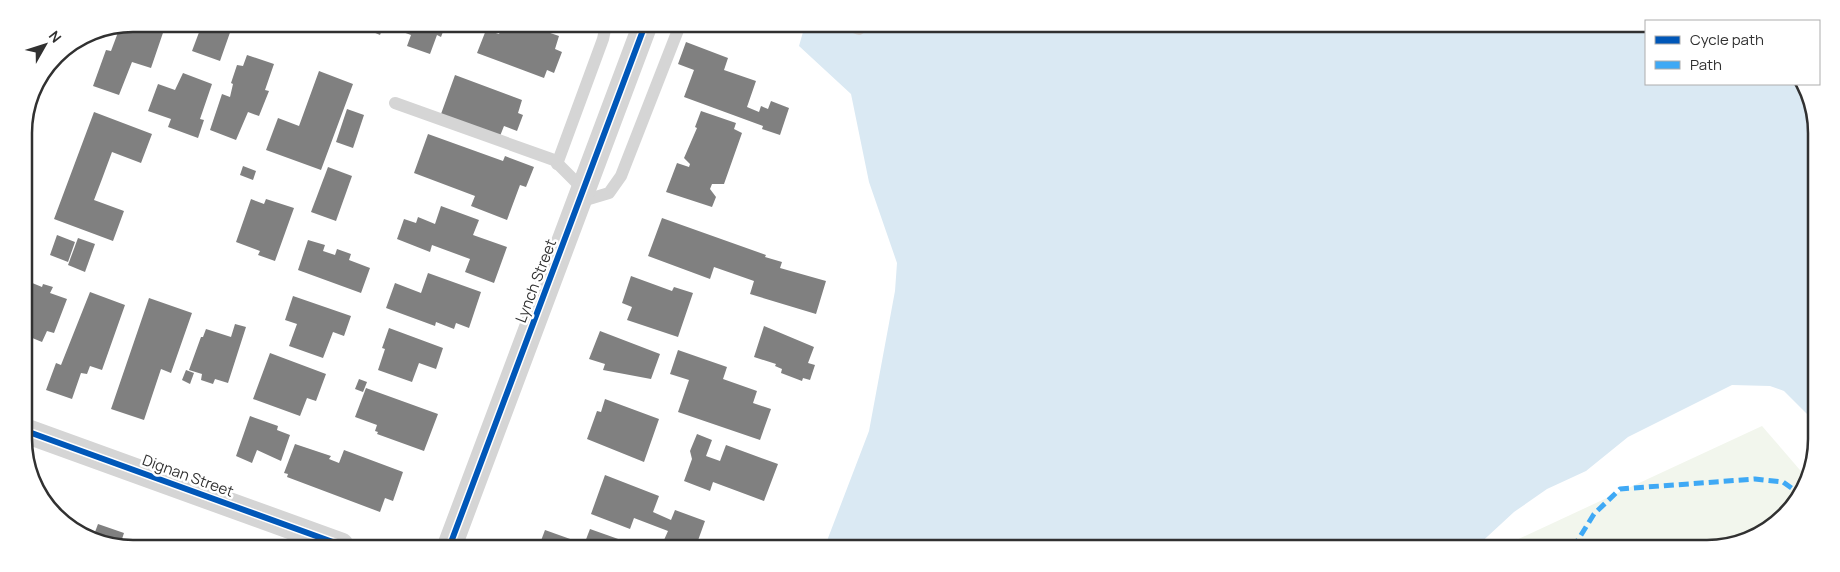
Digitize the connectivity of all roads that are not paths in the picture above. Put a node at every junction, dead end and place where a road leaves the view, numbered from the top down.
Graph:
1 (604, 33) edge
2 (642, 33) edge
3 (677, 33) edge
4 (395, 104) dead end
5 (557, 164) junction
6 (581, 196) junction
7 (32, 433) edge
8 (298, 538) edge
9 (452, 540) edge

1 - 5 lane
2 - 6 street, Lynch Street
3 - 6 lane
4 - 5 lane
5 - 6 lane
6 - 9 street, Lynch Street
7 - 8 street, Dignan Street

